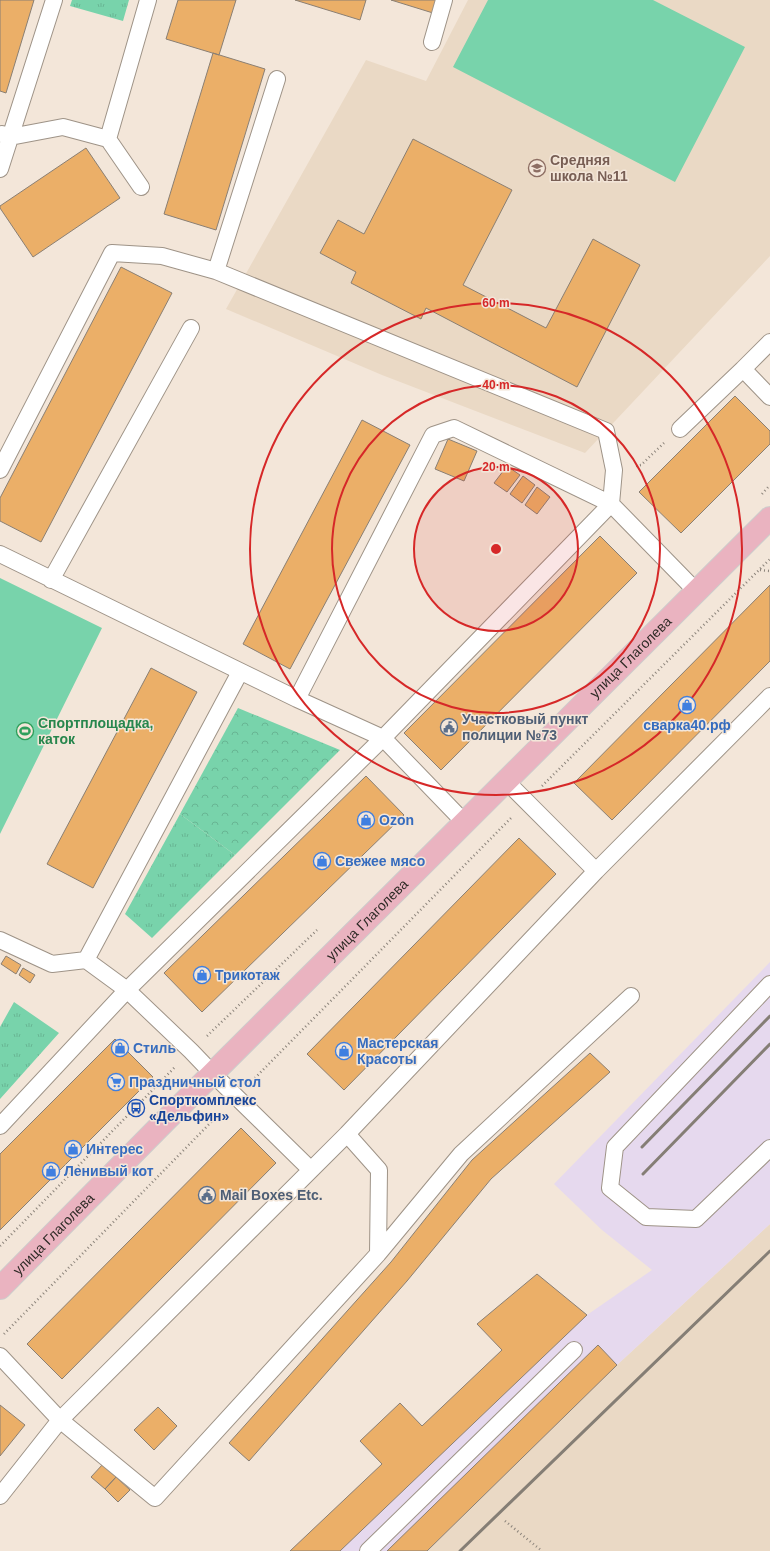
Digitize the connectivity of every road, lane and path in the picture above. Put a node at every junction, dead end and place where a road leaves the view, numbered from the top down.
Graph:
1 (54, 0) edge
2 (148, 0) edge
3 (444, 0) edge
4 (432, 42) dead end
5 (276, 79) dead end
6 (5, 135) edge
7 (108, 139) junction
8 (0, 169) edge
9 (141, 187) dead end
10 (216, 271) junction
11 (191, 328) dead end
12 (770, 342) edge
13 (743, 369) junction
14 (770, 397) edge
15 (680, 429) joint
16 (0, 470) edge
17 (614, 470) junction
18 (611, 504) junction
19 (770, 518) edge
20 (0, 554) edge
21 (770, 559) edge
22 (759, 570) junction
23 (770, 572) edge
24 (51, 580) junction
25 (696, 591) junction
26 (240, 672) junction
27 (770, 696) edge
28 (297, 699) junction
29 (383, 738) junction
30 (506, 781) junction
31 (527, 802) junction
32 (465, 823) junction
33 (596, 871) junction
34 (0, 940) edge
35 (86, 960) junction
36 (770, 984) edge
37 (127, 990) junction
38 (631, 996) dead end
39 (213, 1074) junction
40 (236, 1097) junction
41 (0, 1126) edge
42 (347, 1134) junction
43 (770, 1148) edge
44 (311, 1170) junction
45 (378, 1254) junction
46 (0, 1288) edge
47 (0, 1338) edge
48 (574, 1350) dead end
49 (0, 1356) edge
50 (60, 1420) junction
51 (0, 1496) edge
52 (505, 1521) dead end
53 (368, 1551) edge
54 (542, 1551) edge

1 - 6 lane
2 - 7 lane
3 - 4 lane
5 - 10 lane
6 - 7 lane
6 - 8 lane
7 - 9 lane
10 - 16 lane
10 - 17 lane
11 - 24 lane
12 - 13 lane
13 - 14 lane
13 - 15 lane
15 - 17 path
17 - 18 lane
18 - 25 lane
18 - 28 lane
18 - 29 lane
19 - 25 main road, улица Глаголева
20 - 24 lane
21 - 22 path
22 - 23 path
22 - 31 path
24 - 26 lane
25 - 30 main road, улица Глаголева
26 - 28 lane
26 - 35 lane
27 - 33 lane
28 - 29 lane
29 - 32 lane
29 - 37 lane
30 - 31 lane
30 - 32 main road, улица Глаголева
31 - 33 lane
31 - 40 path
32 - 39 main road, улица Глаголева
33 - 42 lane
34 - 35 lane
35 - 37 lane
36 - 43 lane
37 - 39 lane
37 - 41 lane
38 - 45 lane
39 - 40 lane
39 - 46 main road, улица Глаголева
40 - 44 lane
40 - 47 path
42 - 44 lane
42 - 45 lane
44 - 50 lane
45 - 50 lane
48 - 53 lane
49 - 50 lane
50 - 51 lane
52 - 54 path

